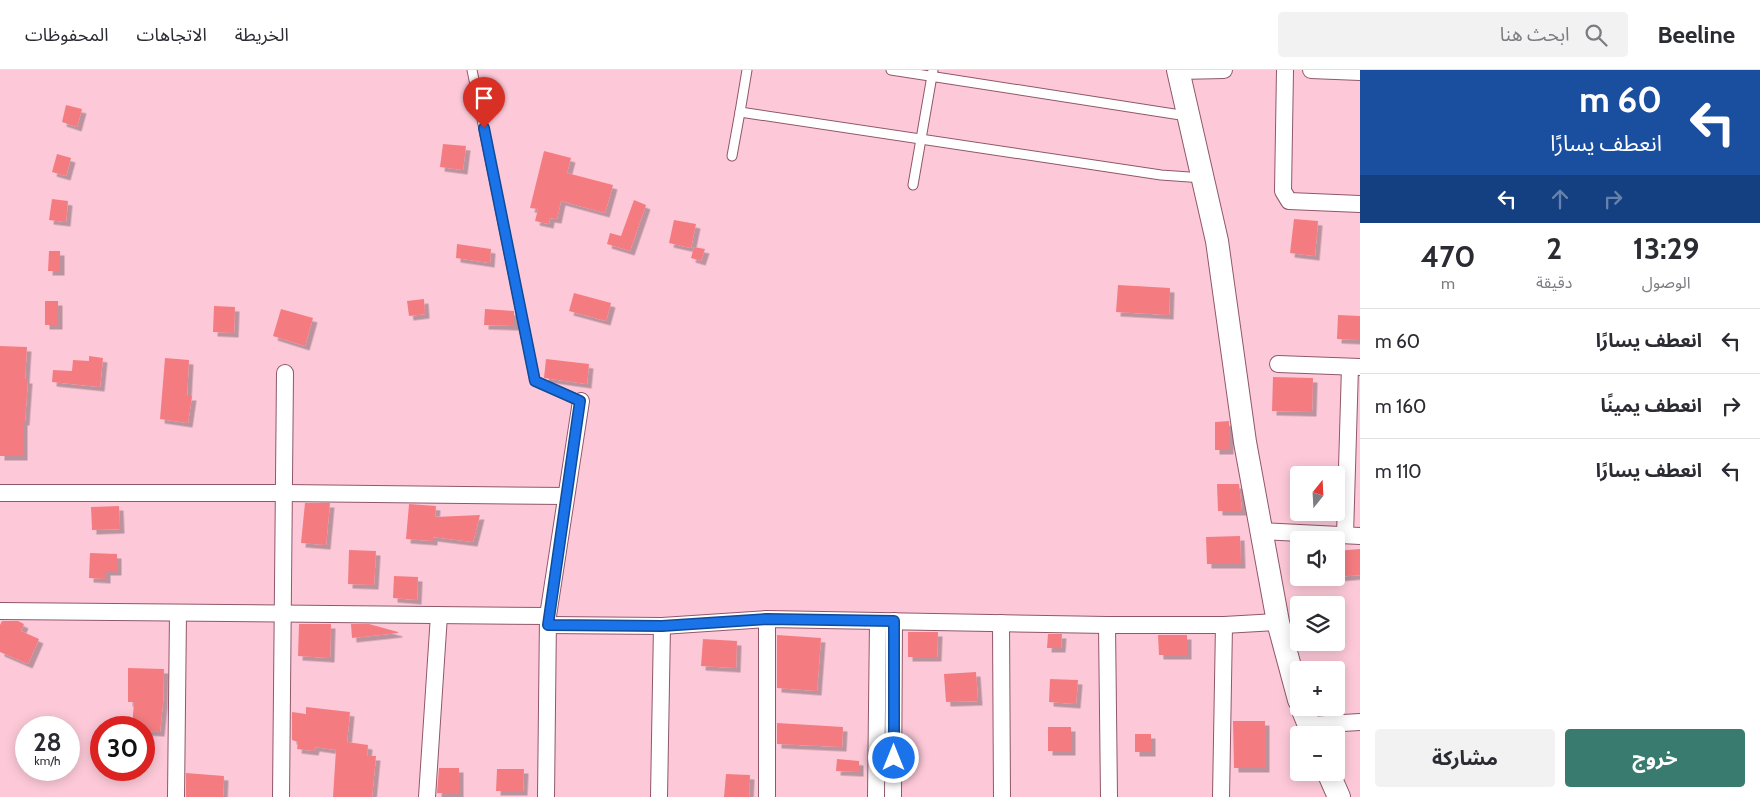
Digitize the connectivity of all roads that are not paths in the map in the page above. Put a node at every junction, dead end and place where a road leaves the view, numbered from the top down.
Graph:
1 (472, 70) edge
2 (747, 70) edge
3 (891, 70) edge
4 (1178, 70) edge
5 (1224, 70) edge
6 (1284, 70) edge
7 (1311, 70) edge
8 (1360, 72) edge
9 (932, 73) edge
10 (740, 112) junction
11 (1189, 117) junction
12 (921, 139) junction
13 (732, 156) dead end
14 (1203, 178) junction
15 (914, 185) dead end
16 (1360, 204) edge
17 (1278, 364) dead end
18 (1355, 367) edge
19 (285, 373) dead end
20 (580, 401) joint
21 (284, 492) junction
22 (0, 493) edge
23 (566, 496) junction
24 (1261, 531) junction
25 (1353, 535) edge
26 (0, 611) edge
27 (178, 613) junction
28 (283, 614) junction
29 (439, 615) junction
30 (767, 619) junction
31 (548, 620) junction
32 (878, 621) junction
33 (894, 621) junction
34 (1278, 622) junction
35 (1001, 623) junction
36 (1107, 625) junction
37 (1224, 625) junction
38 (662, 626) junction
39 (1290, 667) edge
40 (1308, 722) edge
41 (1360, 722) edge
42 (1332, 781) edge
43 (176, 797) edge
44 (282, 797) edge
45 (427, 797) edge
46 (546, 797) edge
47 (659, 797) edge
48 (767, 797) edge
49 (876, 797) edge
50 (893, 797) edge
51 (1002, 797) edge
52 (1109, 797) edge
53 (1221, 797) edge
54 (1339, 797) edge

1 - 20 lane
2 - 10 lane
3 - 9 lane
4 - 5 street
4 - 11 street
6 - 16 street
7 - 8 street
9 - 11 lane
9 - 12 lane
10 - 12 lane
10 - 13 lane
11 - 14 street
12 - 14 lane
12 - 15 lane
14 - 24 street
17 - 18 street
18 - 25 street
19 - 21 street
20 - 23 street
21 - 22 street
21 - 23 street
21 - 28 street
23 - 31 street
24 - 25 street
24 - 34 street
26 - 27 street
27 - 28 street
27 - 43 street
28 - 29 street
28 - 44 street
29 - 31 street
29 - 45 street
30 - 32 street
30 - 38 street
30 - 48 street
31 - 38 street
31 - 46 street
32 - 33 street
32 - 49 street
33 - 35 street
33 - 50 street
34 - 37 street
34 - 39 street
35 - 36 street
35 - 51 street
36 - 37 street
36 - 52 street
37 - 53 street
38 - 47 street
40 - 41 street
42 - 54 street

